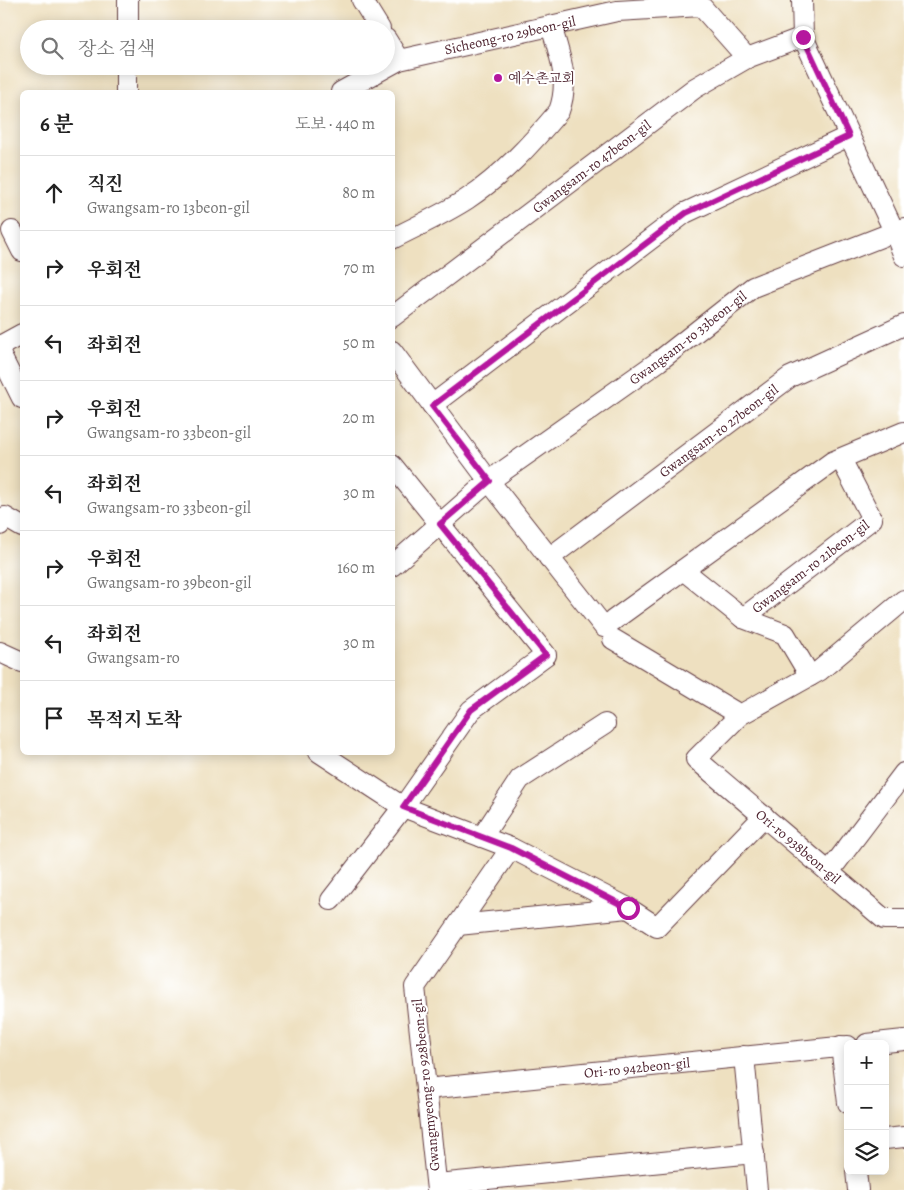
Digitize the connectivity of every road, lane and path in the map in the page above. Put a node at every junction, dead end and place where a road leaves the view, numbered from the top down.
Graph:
1 (128, 0) edge
2 (362, 0) edge
3 (802, 0) edge
4 (128, 20) edge
5 (374, 20) edge
6 (551, 26) junction
7 (803, 37) junction
8 (395, 54) edge
9 (747, 58) junction
10 (399, 60) junction
11 (395, 62) edge
12 (126, 75) edge
13 (372, 75) edge
14 (126, 90) edge
15 (345, 90) edge
16 (849, 136) junction
17 (899, 230) edge
18 (12, 231) dead end
19 (395, 236) edge
20 (20, 247) edge
21 (904, 256) edge
22 (395, 315) edge
23 (904, 326) edge
24 (20, 335) edge
25 (0, 346) edge
26 (0, 354) edge
27 (395, 355) edge
28 (20, 394) edge
29 (432, 406) junction
30 (904, 432) edge
31 (841, 459) junction
32 (395, 469) edge
33 (490, 481) junction
34 (440, 524) junction
35 (0, 525) edge
36 (20, 526) edge
37 (549, 558) junction
38 (395, 563) edge
39 (683, 570) junction
40 (904, 600) edge
41 (743, 618) junction
42 (608, 633) junction
43 (0, 652) edge
44 (20, 661) edge
45 (810, 676) junction
46 (740, 716) junction
47 (605, 724) dead end
48 (324, 755) edge
49 (904, 773) edge
50 (403, 807) junction
51 (764, 816) junction
52 (482, 837) junction
53 (511, 848) junction
54 (829, 872) junction
55 (331, 900) dead end
56 (628, 908) junction
57 (904, 918) edge
58 (458, 924) junction
59 (904, 1040) edge
60 (889, 1042) edge
61 (844, 1046) edge
62 (744, 1056) junction
63 (426, 1089) junction
64 (904, 1137) edge
65 (889, 1139) edge
66 (754, 1153) junction
67 (856, 1175) edge
68 (437, 1187) edge
69 (757, 1190) edge
70 (858, 1190) edge

1 - 4 street
2 - 5 street
3 - 7 street
6 - 9 street, Sicheong-ro 29beon-gil
6 - 10 street, Sicheong-ro 29beon-gil
6 - 19 street
7 - 9 street, Gwangsam-ro 47beon-gil
7 - 16 street
8 - 10 street
9 - 22 street, Gwangsam-ro 47beon-gil
10 - 11 street, Sicheong-ro 29beon-gil
12 - 14 street
13 - 15 street, Sicheong-ro 29beon-gil
16 - 17 street
16 - 29 street
17 - 21 street
17 - 33 street, Gwangsam-ro 33beon-gil
18 - 20 street
23 - 37 street, Gwangsam-ro 27beon-gil
24 - 25 street
26 - 28 street
27 - 29 street
29 - 33 street
30 - 31 street
31 - 39 street
31 - 41 street, Gwangsam-ro 21beon-gil
32 - 34 street
33 - 34 street, Gwangsam-ro 33beon-gil
33 - 37 street
34 - 38 street, Gwangsam-ro 33beon-gil
34 - 50 street
35 - 36 street
37 - 42 street
39 - 41 street, Gwangsam-ro 21beon-gil
39 - 42 street
40 - 45 street
41 - 45 street, Gwangsam-ro 21beon-gil
42 - 46 street
43 - 44 street
45 - 46 street
46 - 51 street, Ori-ro 938beon-gil
47 - 52 street
48 - 50 street
49 - 54 street
50 - 52 street
50 - 55 street
51 - 54 street, Ori-ro 938beon-gil
51 - 56 street
52 - 53 street
53 - 56 street
53 - 58 street
54 - 57 street, Ori-ro 938beon-gil
56 - 58 street
58 - 63 street, Gwangmyeong-ro 928beon-gil
59 - 60 street
61 - 62 street, Ori-ro 942beon-gil
62 - 63 street, Ori-ro 942beon-gil
62 - 66 street
63 - 68 street, Gwangmyeong-ro 928beon-gil
64 - 65 street
66 - 68 street, Gwangmyeong-ro 928beon-gil
66 - 69 street
67 - 70 street

